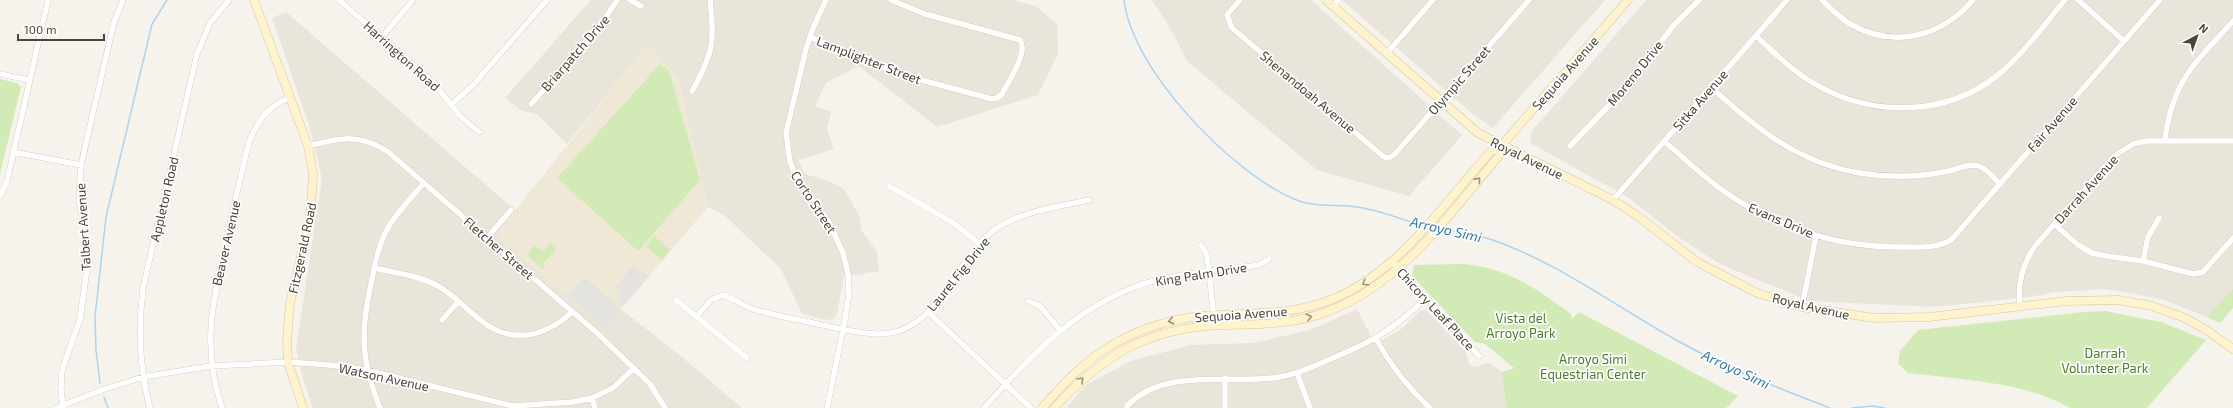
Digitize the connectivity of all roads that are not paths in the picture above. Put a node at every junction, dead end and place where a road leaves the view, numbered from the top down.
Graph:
1 (48, 0) edge
2 (123, 0) edge
3 (229, 0) edge
4 (254, 0) edge
5 (339, 0) edge
6 (414, 0) edge
7 (547, 0) edge
8 (617, 0) edge
9 (630, 0) edge
10 (710, 0) edge
11 (826, 0) edge
12 (891, 0) edge
13 (1240, 0) edge
14 (1433, 0) edge
15 (1529, 0) edge
16 (1628, 0) edge
17 (1699, 0) edge
18 (1787, 0) edge
19 (1822, 0) edge
20 (1973, 0) edge
21 (2065, 0) edge
22 (2078, 0) edge
23 (2160, 0) edge
24 (1332, 2) edge
25 (641, 6) dead end
26 (2233, 21) edge
27 (1756, 36) junction
28 (382, 37) junction
29 (810, 37) junction
30 (2124, 41) junction
31 (1388, 52) junction
32 (0, 74) edge
33 (29, 80) junction
34 (1711, 87) junction
35 (692, 91) dead end
36 (291, 97) junction
37 (1442, 100) junction
38 (531, 104) dead end
39 (451, 105) junction
40 (479, 132) dead end
41 (2165, 139) junction
42 (1664, 141) junction
43 (2233, 141) edge
44 (1502, 145) junction
45 (308, 146) junction
46 (1570, 146) dead end
47 (13, 152) junction
48 (1389, 158) joint
49 (81, 165) junction
50 (424, 183) junction
51 (2000, 184) junction
52 (889, 186) dead end
53 (0, 196) edge
54 (1089, 200) dead end
55 (1613, 200) junction
56 (511, 210) dead end
57 (2159, 218) dead end
58 (2054, 224) junction
59 (1816, 236) junction
60 (487, 238) junction
61 (2233, 238) edge
62 (980, 244) junction
63 (1943, 244) joint
64 (1201, 245) dead end
65 (1269, 259) dead end
66 (2143, 261) junction
67 (1392, 262) junction
68 (374, 268) junction
69 (1399, 270) junction
70 (1210, 272) junction
71 (1425, 299) junction
72 (676, 300) dead end
73 (1028, 301) dead end
74 (458, 302) junction
75 (1802, 307) junction
76 (2020, 307) junction
77 (572, 312) junction
78 (928, 312) junction
79 (1214, 315) junction
80 (696, 317) junction
81 (442, 320) dead end
82 (1215, 326) junction
83 (843, 330) junction
84 (1060, 330) junction
85 (1376, 339) junction
86 (2233, 349) edge
87 (1479, 356) dead end
88 (747, 358) dead end
89 (288, 362) junction
90 (211, 366) junction
91 (634, 368) junction
92 (366, 370) junction
93 (1297, 373) junction
94 (143, 378) junction
95 (1225, 378) junction
96 (1005, 385) junction
97 (592, 398) junction
98 (63, 406) edge
99 (1126, 406) dead end
100 (531, 407) edge
101 (56, 408) edge
102 (150, 408) edge
103 (222, 408) edge
104 (303, 408) edge
105 (380, 408) edge
106 (595, 408) edge
107 (665, 408) edge
108 (828, 408) edge
109 (984, 408) edge
110 (1031, 408) edge
111 (1042, 408) edge
112 (1054, 408) edge
113 (1225, 408) edge
114 (1310, 408) edge
115 (1430, 408) edge

1 - 33 street
2 - 49 street, Talbert Avenue
3 - 94 street, Appleton Road
4 - 36 main road, Fitzgerald Road
5 - 28 street, Harrington Road
6 - 28 street
7 - 39 street
8 - 38 street, Briarpatch Drive
9 - 25 street
10 - 35 street
11 - 29 street, Corto Street
12 - 29 street, Lamplighter Street
13 - 48 street, Shenandoah Avenue
14 - 31 street
15 - 37 street, Olympic Street
16 - 44 main road, Sequoia Avenue
17 - 46 street, Moreno Drive
18 - 27 street, Sitka Avenue
19 - 20 street
21 - 27 street
22 - 30 street
23 - 30 street, Fair Avenue
24 - 31 main road, Royal Avenue
26 - 41 street
27 - 34 street, Sitka Avenue
28 - 39 street, Harrington Road
29 - 83 street, Corto Street
30 - 51 street, Fair Avenue
31 - 37 main road, Royal Avenue
32 - 33 street
33 - 47 street
34 - 42 street, Sitka Avenue
34 - 51 street
36 - 45 main road, Fitzgerald Road
36 - 90 street, Beaver Avenue
37 - 44 main road, Royal Avenue
37 - 48 street, Olympic Street
39 - 40 street, Harrington Road
41 - 43 street, Darrah Avenue
41 - 58 street, Darrah Avenue
42 - 55 street, Sitka Avenue
42 - 59 street, Evans Drive
44 - 55 main road, Royal Avenue
44 - 67 main road, Sequoia Avenue
69 -> 44 main road, Sequoia Avenue
45 - 50 street, Fletcher Street
45 - 89 main road, Fitzgerald Road
47 - 49 street
47 - 53 street
49 - 98 street, Talbert Avenue
50 - 60 street, Fletcher Street
50 - 68 street
51 - 63 street, Fair Avenue
52 - 62 street
54 - 62 street, Laurel Fig Drive
55 - 75 main road, Royal Avenue
56 - 60 street
57 - 66 street
58 - 66 street
58 - 76 street, Darrah Avenue
59 - 63 street, Evans Drive
59 - 75 street
60 - 77 street, Fletcher Street
61 - 66 street
62 - 78 street, Laurel Fig Drive
64 - 70 street
65 - 70 street, King Palm Drive
67 - 69 street, Chicory Leaf Place
67 -> 79 main road, Sequoia Avenue
68 - 74 street
68 - 92 street
69 - 71 street, Chicory Leaf Place
82 -> 69 main road, Sequoia Avenue
70 - 79 street
70 - 84 street, King Palm Drive
71 - 85 street
71 - 87 street, Chicory Leaf Place
72 - 80 street
73 - 84 street
74 - 77 street
74 - 81 street
75 - 76 main road, Royal Avenue
76 - 86 main road, Royal Avenue
77 - 91 street, Fletcher Street
78 - 83 street, Laurel Fig Drive
78 - 96 street
79 - 82 street
79 -> 111 main road, Sequoia Avenue
80 - 83 street, Laurel Fig Drive
80 - 88 street
112 -> 82 main road, Sequoia Avenue
83 - 108 street, Corto Street
84 - 96 street, King Palm Drive
85 - 93 street
85 - 115 street
89 - 90 street, Watson Avenue
89 - 92 street, Watson Avenue
89 - 104 main road, Fitzgerald Road
90 - 94 street, Watson Avenue
90 - 103 street, Beaver Avenue
91 - 97 street, Watson Avenue
91 - 107 street, Fletcher Street
92 - 100 street, Watson Avenue
92 - 105 street
93 - 95 street
93 - 114 street
94 - 98 street, Watson Avenue
94 - 102 street, Appleton Road
95 - 99 street
95 - 113 street
96 - 109 street, King Palm Drive
96 - 110 street
97 - 100 street, Watson Avenue
97 - 106 street
98 - 101 street, Watson Avenue

